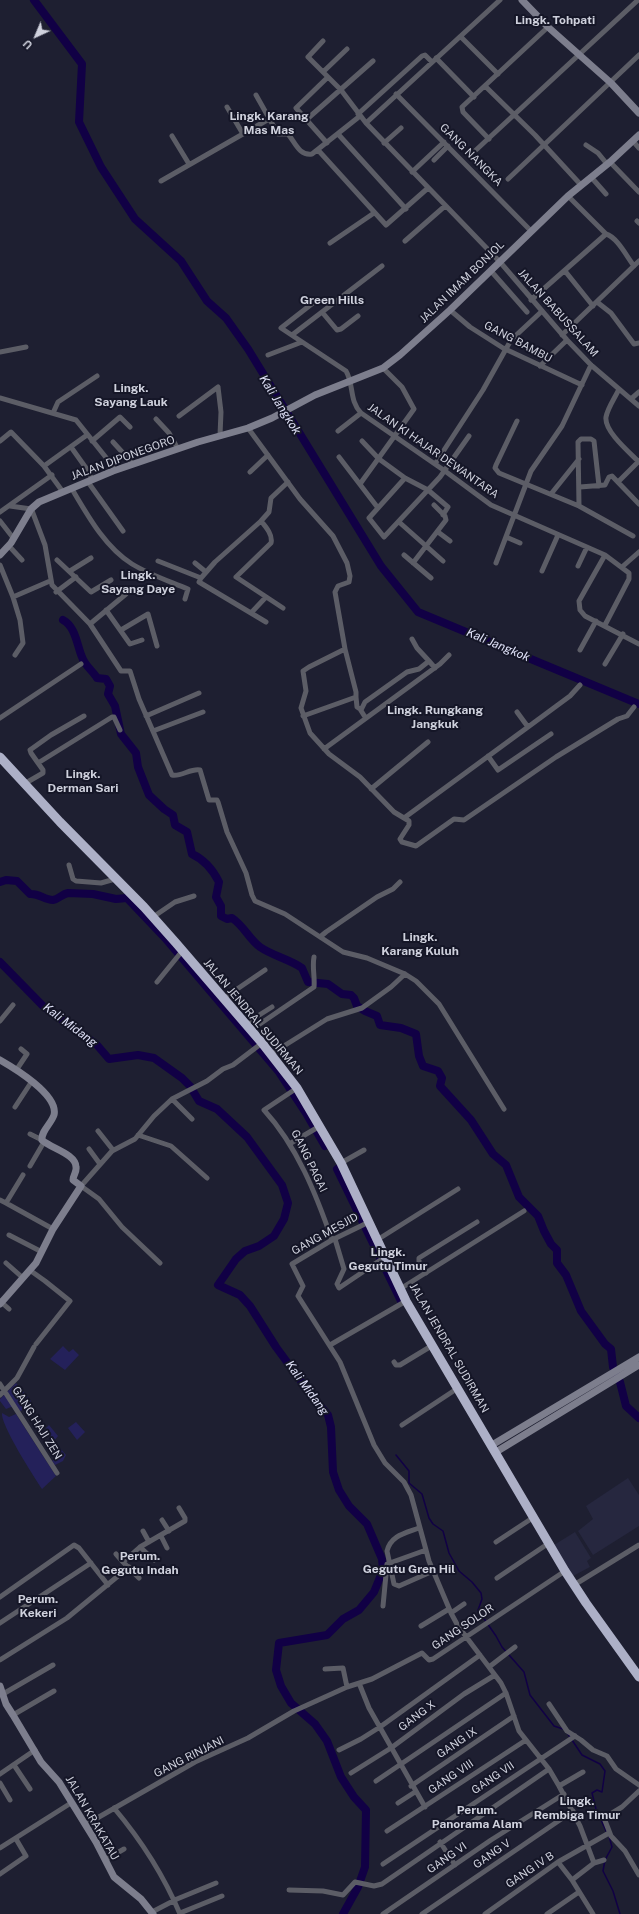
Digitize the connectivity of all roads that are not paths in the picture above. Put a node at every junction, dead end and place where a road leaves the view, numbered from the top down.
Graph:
1 (500, 0) edge
2 (522, 0) edge
3 (638, 0) edge
4 (548, 27) junction
5 (461, 37) junction
6 (323, 42) dead end
7 (347, 49) dead end
8 (580, 54) junction
9 (639, 55) edge
10 (434, 60) junction
11 (373, 61) dead end
12 (323, 72) junction
13 (498, 74) junction
14 (328, 77) junction
15 (611, 83) junction
16 (485, 86) junction
17 (341, 90) junction
18 (396, 94) junction
19 (256, 95) dead end
20 (474, 97) junction
21 (227, 107) dead end
22 (639, 114) edge
23 (359, 115) junction
24 (515, 115) junction
25 (269, 119) junction
26 (306, 120) junction
27 (366, 123) junction
28 (401, 128) dead end
29 (243, 134) junction
30 (338, 134) junction
31 (639, 135) edge
32 (172, 136) dead end
33 (489, 139) junction
34 (633, 141) junction
35 (327, 142) junction
36 (384, 143) junction
37 (446, 144) junction
38 (586, 145) dead end
39 (544, 146) junction
40 (639, 148) edge
41 (318, 150) junction
42 (476, 150) dead end
43 (434, 160) dead end
44 (609, 163) junction
45 (189, 164) junction
46 (412, 172) junction
47 (591, 177) junction
48 (508, 179) dead end
49 (161, 181) dead end
50 (581, 185) junction
51 (428, 188) junction
52 (639, 192) edge
53 (606, 194) dead end
54 (568, 196) junction
55 (445, 206) junction
56 (406, 209) junction
57 (374, 213) junction
58 (531, 231) junction
59 (606, 234) junction
60 (405, 241) dead end
61 (330, 243) dead end
62 (639, 261) edge
63 (500, 262) junction
64 (382, 266) dead end
65 (634, 266) junction
66 (491, 271) junction
67 (565, 271) junction
68 (532, 300) junction
69 (313, 303) dead end
70 (595, 304) junction
71 (450, 310) junction
72 (322, 312) junction
73 (527, 312) dead end
74 (541, 312) junction
75 (358, 316) dead end
76 (292, 335) junction
77 (562, 335) junction
78 (566, 340) junction
79 (302, 342) junction
80 (639, 343) edge
81 (26, 347) dead end
82 (506, 350) junction
83 (0, 352) edge
84 (268, 355) dead end
85 (591, 365) junction
86 (540, 366) junction
87 (383, 368) junction
88 (97, 376) dead end
89 (350, 381) junction
90 (582, 385) junction
91 (619, 388) junction
92 (639, 392) edge
93 (0, 398) edge
94 (631, 399) junction
95 (639, 406) edge
96 (53, 413) junction
97 (361, 413) junction
98 (279, 414) joint
99 (179, 416) dead end
100 (156, 419) dead end
101 (517, 421) dead end
102 (130, 427) dead end
103 (248, 428) junction
104 (338, 431) dead end
105 (87, 435) junction
106 (220, 435) junction
107 (395, 436) junction
108 (469, 436) dead end
109 (0, 441) edge
110 (92, 441) junction
111 (362, 441) dead end
112 (113, 442) dead end
113 (71, 447) junction
114 (178, 449) junction
115 (268, 455) junction
116 (339, 457) dead end
117 (579, 458) junction
118 (379, 460) junction
119 (639, 461) edge
120 (133, 464) junction
121 (435, 464) junction
122 (44, 466) junction
123 (116, 470) junction
124 (445, 471) junction
125 (250, 472) dead end
126 (52, 475) junction
127 (405, 478) junction
128 (90, 481) junction
129 (288, 482) junction
130 (618, 482) junction
131 (526, 483) junction
132 (360, 484) junction
133 (580, 486) junction
134 (599, 486) junction
135 (72, 489) junction
136 (428, 490) junction
137 (63, 492) junction
138 (551, 494) junction
139 (639, 504) edge
140 (434, 505) dead end
141 (10, 506) junction
142 (579, 506) junction
143 (378, 508) junction
144 (29, 510) junction
145 (0, 512) edge
146 (444, 515) junction
147 (514, 516) junction
148 (0, 521) edge
149 (261, 522) junction
150 (399, 522) junction
151 (123, 531) dead end
152 (438, 532) junction
153 (558, 535) junction
154 (633, 536) dead end
155 (506, 537) junction
156 (14, 539) junction
157 (450, 541) dead end
158 (520, 543) dead end
159 (9, 546) junction
160 (587, 547) junction
161 (427, 548) junction
162 (639, 552) edge
163 (0, 555) edge
164 (404, 555) dead end
165 (605, 555) junction
166 (90, 558) dead end
167 (22, 560) dead end
168 (57, 560) dead end
169 (158, 561) dead end
170 (443, 561) dead end
171 (195, 563) dead end
172 (413, 563) junction
173 (496, 563) dead end
174 (0, 565) edge
175 (578, 566) dead end
176 (622, 567) junction
177 (542, 571) dead end
178 (70, 572) junction
179 (206, 572) junction
180 (76, 577) junction
181 (201, 578) junction
182 (431, 578) dead end
183 (111, 580) dead end
184 (50, 581) junction
185 (56, 592) junction
186 (126, 594) dead end
187 (13, 597) junction
188 (266, 597) junction
189 (185, 599) dead end
190 (284, 608) dead end
191 (106, 610) junction
192 (251, 612) junction
193 (596, 621) junction
194 (266, 622) dead end
195 (90, 624) junction
196 (605, 625) junction
197 (121, 630) junction
198 (623, 634) junction
199 (412, 639) dead end
200 (142, 640) dead end
201 (639, 644) edge
202 (157, 646) dead end
203 (345, 649) junction
204 (580, 650) dead end
205 (15, 655) dead end
206 (448, 655) dead end
207 (429, 661) junction
208 (81, 664) dead end
209 (605, 664) dead end
210 (435, 668) junction
211 (580, 684) dead end
212 (199, 693) dead end
213 (356, 695) junction
214 (634, 707) dead end
215 (361, 710) junction
216 (203, 712) dead end
217 (516, 712) dead end
218 (84, 716) dead end
219 (146, 716) junction
220 (303, 716) junction
221 (366, 717) junction
222 (0, 718) edge
223 (528, 727) junction
224 (120, 730) dead end
225 (153, 731) junction
226 (551, 734) dead end
227 (428, 742) dead end
228 (324, 749) junction
229 (488, 756) junction
230 (0, 757) edge
231 (38, 763) junction
232 (24, 784) junction
233 (371, 789) junction
234 (404, 818) junction
235 (70, 865) dead end
236 (115, 879) junction
237 (400, 882) dead end
238 (194, 896) dead end
239 (153, 917) junction
240 (320, 937) junction
241 (180, 953) junction
242 (314, 957) dead end
243 (265, 970) dead end
244 (405, 974) junction
245 (158, 982) dead end
246 (224, 998) junction
247 (14, 1005) dead end
248 (272, 1007) dead end
249 (0, 1021) edge
250 (248, 1027) junction
251 (259, 1045) junction
252 (21, 1049) dead end
253 (271, 1054) junction
254 (0, 1060) edge
255 (16, 1069) junction
256 (32, 1081) junction
257 (293, 1091) junction
258 (172, 1099) junction
259 (14, 1107) dead end
260 (504, 1109) dead end
261 (192, 1119) dead end
262 (317, 1128) junction
263 (98, 1132) dead end
264 (30, 1134) dead end
265 (138, 1135) junction
266 (43, 1141) junction
267 (291, 1143) junction
268 (89, 1149) dead end
269 (113, 1150) junction
270 (364, 1150) dead end
271 (341, 1163) junction
272 (100, 1164) junction
273 (30, 1166) dead end
274 (23, 1175) dead end
275 (207, 1178) dead end
276 (81, 1186) junction
277 (458, 1188) dead end
278 (0, 1200) edge
279 (6, 1203) junction
280 (524, 1211) dead end
281 (369, 1222) junction
282 (477, 1222) dead end
283 (53, 1229) junction
284 (9, 1235) dead end
285 (333, 1239) junction
286 (377, 1240) junction
287 (42, 1252) junction
288 (384, 1257) junction
289 (6, 1263) dead end
290 (160, 1263) dead end
291 (30, 1271) junction
292 (426, 1273) junction
293 (23, 1278) junction
294 (400, 1289) junction
295 (406, 1301) junction
296 (1, 1302) edge
297 (9, 1309) dead end
298 (330, 1345) junction
299 (432, 1345) junction
300 (639, 1357) edge
301 (394, 1362) dead end
302 (639, 1365) edge
303 (625, 1369) junction
304 (0, 1384) edge
305 (458, 1388) junction
306 (5, 1391) junction
307 (0, 1395) edge
308 (402, 1424) dead end
309 (494, 1449) junction
310 (57, 1473) dead end
311 (179, 1508) dead end
312 (534, 1517) junction
313 (162, 1520) dead end
314 (419, 1528) junction
315 (143, 1531) dead end
316 (169, 1531) junction
317 (161, 1536) junction
318 (148, 1542) junction
319 (496, 1542) dead end
320 (549, 1543) junction
321 (639, 1545) edge
322 (140, 1546) junction
323 (167, 1548) dead end
324 (426, 1550) junction
325 (116, 1554) dead end
326 (154, 1560) dead end
327 (123, 1562) junction
328 (91, 1563) junction
329 (391, 1563) junction
330 (129, 1567) junction
331 (433, 1571) junction
332 (565, 1571) junction
333 (139, 1578) dead end
334 (498, 1578) dead end
335 (108, 1585) junction
336 (574, 1585) junction
337 (0, 1598) edge
338 (464, 1604) dead end
339 (383, 1606) dead end
340 (450, 1611) junction
341 (0, 1624) edge
342 (421, 1626) dead end
343 (466, 1637) junction
344 (515, 1647) dead end
345 (480, 1655) junction
346 (0, 1660) edge
347 (53, 1665) dead end
348 (489, 1667) junction
349 (325, 1669) dead end
350 (495, 1675) junction
351 (639, 1677) edge
352 (359, 1683) junction
353 (0, 1686) edge
354 (347, 1687) junction
355 (54, 1691) dead end
356 (506, 1693) junction
357 (3, 1694) junction
358 (549, 1704) dead end
359 (302, 1708) joint
360 (13, 1715) junction
361 (514, 1716) junction
362 (380, 1727) junction
363 (573, 1737) junction
364 (526, 1740) junction
365 (391, 1748) junction
366 (34, 1750) junction
367 (339, 1750) dead end
368 (541, 1758) junction
369 (14, 1765) junction
370 (400, 1765) junction
371 (550, 1769) junction
372 (583, 1772) dead end
373 (352, 1773) dead end
374 (0, 1774) edge
375 (376, 1781) dead end
376 (0, 1782) edge
377 (639, 1785) edge
378 (411, 1786) junction
379 (559, 1786) junction
380 (30, 1789) dead end
381 (639, 1791) edge
382 (415, 1792) junction
383 (564, 1794) junction
384 (10, 1800) dead end
385 (71, 1803) junction
386 (398, 1803) dead end
387 (424, 1807) junction
388 (114, 1808) junction
389 (573, 1811) junction
390 (85, 1825) junction
391 (387, 1832) dead end
392 (608, 1834) junction
393 (16, 1839) junction
394 (440, 1842) junction
395 (587, 1845) junction
396 (0, 1848) edge
397 (124, 1849) dead end
398 (105, 1860) junction
399 (604, 1860) dead end
400 (558, 1862) junction
401 (594, 1863) junction
402 (383, 1864) dead end
403 (455, 1865) junction
404 (638, 1871) edge
405 (0, 1874) edge
406 (572, 1880) junction
407 (216, 1883) dead end
408 (289, 1890) dead end
409 (579, 1892) junction
410 (222, 1896) dead end
411 (174, 1901) junction
412 (153, 1913) edge
413 (180, 1914) edge
414 (383, 1914) edge
415 (422, 1914) edge
416 (485, 1914) edge
417 (547, 1914) edge
418 (592, 1914) edge

1 - 5 street
2 - 4 main road
3 - 8 street
4 - 8 main road
4 - 13 street
5 - 10 street
5 - 13 street
6 - 12 street, JALAN BABUSSALAM
7 - 12 street
8 - 15 main road
8 - 24 street
9 - 15 street
10 - 18 street
10 - 20 street
10 - 23 street
11 - 17 street
12 - 14 street, JALAN BABUSSALAM
13 - 16 street
14 - 17 street, JALAN BABUSSALAM
14 - 26 street
15 - 22 main road
15 - 39 street
16 - 20 street
16 - 24 street
17 - 23 street, JALAN BABUSSALAM
17 - 26 street
18 - 27 street
18 - 37 street, GANG NANGKA
19 - 25 street
20 - 33 street
21 - 29 street
23 - 27 street, JALAN BABUSSALAM
23 - 30 street
24 - 33 street
24 - 39 street
25 - 29 street
25 - 41 street
26 - 35 street
27 - 36 street, JALAN BABUSSALAM
28 - 36 street
29 - 45 street
30 - 35 street
30 - 56 street
31 - 34 main road, JALAN IMAM BONJOL
32 - 45 street
33 - 42 street
34 - 40 street
34 - 44 main road, JALAN IMAM BONJOL
35 - 41 street
36 - 46 street, JALAN BABUSSALAM
37 - 43 street
37 - 46 street
37 - 58 street, GANG NANGKA
38 - 44 street
39 - 48 street
39 - 50 street
41 - 57 street
44 - 47 main road, JALAN IMAM BONJOL
44 - 52 street
45 - 49 street
46 - 51 street, JALAN BABUSSALAM
47 - 50 main road, JALAN IMAM BONJOL
47 - 53 street
50 - 54 main road, JALAN IMAM BONJOL
51 - 55 street, JALAN BABUSSALAM
51 - 56 street
54 - 58 main road, JALAN IMAM BONJOL
54 - 59 street
55 - 60 street
55 - 63 street, JALAN BABUSSALAM
56 - 57 street
57 - 61 street
58 - 63 main road, JALAN IMAM BONJOL
59 - 65 street
59 - 67 street
62 - 65 street
63 - 66 main road, JALAN IMAM BONJOL
63 - 68 street, JALAN BABUSSALAM
64 - 72 street
65 - 70 street
66 - 71 main road, JALAN IMAM BONJOL
66 - 73 street
67 - 68 street
67 - 70 street
68 - 74 street, JALAN BABUSSALAM
69 - 76 street
70 - 77 street
70 - 80 street
71 - 82 street, GANG BAMBU
71 - 87 main road, JALAN IMAM BONJOL
72 - 75 street
72 - 76 street
74 - 77 street, JALAN BABUSSALAM
74 - 82 street
76 - 79 street
77 - 78 street, JALAN BABUSSALAM
78 - 85 street, JALAN BABUSSALAM
78 - 86 street
79 - 84 street
79 - 89 street
81 - 83 street
82 - 86 street, GANG BAMBU
82 - 121 street
85 - 90 street
85 - 91 street, JALAN BABUSSALAM
86 - 90 street, GANG BAMBU
87 - 89 main road, JALAN IMAM BONJOL
87 - 107 street
88 - 96 street
89 - 97 street, JALAN KI HAJAR DEWANTARA
89 - 98 main road, JALAN IMAM BONJOL
90 - 131 street
91 - 94 street, JALAN BABUSSALAM
91 - 119 street
92 - 94 street
93 - 96 street
94 - 95 street, JALAN BABUSSALAM
96 - 105 street
97 - 104 street
97 - 107 street, JALAN KI HAJAR DEWANTARA
98 - 103 main road, JALAN DIPONEGORO
99 - 106 street
100 - 114 street
101 - 131 street
102 - 110 street
103 - 106 main road, JALAN DIPONEGORO
103 - 115 street
105 - 110 street
105 - 113 street
106 - 114 main road, JALAN DIPONEGORO
107 - 118 street
107 - 121 street, JALAN KI HAJAR DEWANTARA
108 - 124 street
109 - 122 street
110 - 123 street
111 - 118 street
112 - 120 street
113 - 122 street
113 - 128 street
114 - 120 main road, JALAN DIPONEGORO
115 - 125 street
115 - 129 street
116 - 132 street
117 - 133 street
117 - 134 street
117 - 138 street
118 - 127 street
118 - 132 street
119 - 130 street
120 - 123 main road, JALAN DIPONEGORO
121 - 124 street, JALAN KI HAJAR DEWANTARA
122 - 126 street
123 - 128 main road, JALAN DIPONEGORO
124 - 136 street
124 - 147 street, JALAN KI HAJAR DEWANTARA
126 - 137 street
126 - 141 street
127 - 136 street
127 - 143 street
128 - 135 main road, JALAN DIPONEGORO
128 - 151 street
129 - 149 street
129 - 203 street
130 - 134 street
130 - 139 street
131 - 138 street
131 - 147 street
132 - 143 street
133 - 134 street
133 - 142 street
135 - 137 main road, JALAN DIPONEGORO
135 - 189 street
136 - 146 street
136 - 150 street
137 - 144 main road, JALAN DIPONEGORO
138 - 142 street
140 - 146 street
141 - 144 street
141 - 145 street
142 - 154 street
143 - 150 street
144 - 156 main road
144 - 184 street
146 - 152 street
147 - 153 street, JALAN KI HAJAR DEWANTARA
147 - 155 street
148 - 156 street
149 - 179 street
149 - 188 street
150 - 161 street
152 - 157 street
152 - 161 street
153 - 160 street, JALAN KI HAJAR DEWANTARA
153 - 177 street
155 - 158 street
155 - 173 street
156 - 159 main road
159 - 163 main road
159 - 167 street
160 - 165 street, JALAN KI HAJAR DEWANTARA
160 - 175 street
161 - 170 street
161 - 172 street
162 - 176 street
164 - 172 street
165 - 176 street, JALAN KI HAJAR DEWANTARA
165 - 193 street
166 - 178 street
168 - 178 street
169 - 181 street
171 - 179 street
172 - 182 street
174 - 187 street
176 - 196 street, JALAN KI HAJAR DEWANTARA
178 - 180 street
179 - 181 street
180 - 183 street
180 - 185 street
181 - 192 street
184 - 185 street
184 - 187 street
185 - 195 street
186 - 191 street
187 - 205 street
188 - 190 street
188 - 192 street
191 - 195 street
191 - 197 street
192 - 194 street
193 - 196 street
193 - 204 street
195 - 219 street
196 - 198 street
197 - 200 street
197 - 202 street
198 - 201 street
198 - 209 street
199 - 207 street
203 - 213 street
203 - 220 street
206 - 210 street
207 - 210 street
207 - 215 street
208 - 222 street
210 - 221 street
211 - 223 street
212 - 219 street
213 - 215 street
213 - 220 street
214 - 234 street
215 - 221 street
216 - 225 street
217 - 223 street
218 - 231 street
219 - 225 street
220 - 228 street
221 - 228 street
223 - 229 street
224 - 231 street
225 - 240 street
226 - 229 street
227 - 233 street
228 - 233 street
229 - 234 street
230 - 232 highway, JALAN JENDRAL SUDIRMAN
231 - 232 street
232 - 236 highway, JALAN JENDRAL SUDIRMAN
233 - 234 street
235 - 236 street
236 - 239 highway, JALAN JENDRAL SUDIRMAN
237 - 240 street
238 - 239 street
239 - 241 highway, JALAN JENDRAL SUDIRMAN
240 - 244 street
241 - 245 street
241 - 246 highway, JALAN JENDRAL SUDIRMAN
242 - 250 street
243 - 246 street
244 - 253 street
244 - 260 street
246 - 250 highway, JALAN JENDRAL SUDIRMAN
247 - 249 street
248 - 250 street
250 - 251 highway, JALAN JENDRAL SUDIRMAN
251 - 253 highway, JALAN JENDRAL SUDIRMAN
251 - 258 street
252 - 255 street
253 - 257 highway, JALAN JENDRAL SUDIRMAN
254 - 255 main road
255 - 256 main road
256 - 259 street
256 - 266 main road
257 - 262 highway, JALAN JENDRAL SUDIRMAN
257 - 267 street, GANG PAGAI
258 - 261 street
258 - 265 street
262 - 267 street
262 - 271 highway, JALAN JENDRAL SUDIRMAN
263 - 269 street
264 - 266 street
265 - 269 street
265 - 275 street
266 - 273 street
266 - 276 main road
267 - 285 street, GANG PAGAI
268 - 272 street
269 - 272 street
270 - 271 street
271 - 281 highway, JALAN JENDRAL SUDIRMAN
272 - 276 street
274 - 279 street
276 - 283 main road
276 - 290 street
277 - 286 street
278 - 279 street
279 - 283 street
280 - 292 street
281 - 285 street, GANG MESJID
281 - 286 highway, JALAN JENDRAL SUDIRMAN
282 - 292 street
283 - 287 main road
284 - 287 street
285 - 288 street, GANG PAGAI
285 - 298 street, GANG MESJID
286 - 288 highway, JALAN JENDRAL SUDIRMAN
287 - 291 main road
288 - 294 highway, JALAN JENDRAL SUDIRMAN
289 - 293 street
291 - 293 main road
291 - 306 street
292 - 294 street
293 - 296 main road
294 - 295 highway, JALAN JENDRAL SUDIRMAN
295 - 298 street
295 - 299 highway, JALAN JENDRAL SUDIRMAN
296 - 297 street
298 - 314 street
299 - 301 street
299 - 305 highway, JALAN JENDRAL SUDIRMAN
300 - 303 main road
302 - 303 main road
303 - 309 main road
304 - 306 street, GANG HAJI ZEN
305 - 308 street
305 - 309 highway, JALAN JENDRAL SUDIRMAN
306 - 307 street
306 - 310 street, GANG HAJI ZEN
309 - 312 highway, JALAN JENDRAL SUDIRMAN
311 - 316 street
312 - 319 street
312 - 320 highway, JALAN JENDRAL SUDIRMAN
313 - 316 street
314 - 324 street
314 - 329 street
315 - 318 street
316 - 317 street
317 - 318 street
317 - 323 street
318 - 322 street
320 - 332 highway, JALAN JENDRAL SUDIRMAN
320 - 334 street
321 - 336 street
322 - 326 street
322 - 327 street
324 - 329 street
324 - 331 street
325 - 327 street
327 - 330 street
328 - 335 street
328 - 337 street
328 - 341 street
329 - 331 street
329 - 339 street
330 - 333 street
330 - 335 street
331 - 340 street
332 - 336 highway, JALAN JENDRAL SUDIRMAN
332 - 343 street, GANG SOLOR
335 - 346 street
336 - 351 highway, JALAN JENDRAL SUDIRMAN
338 - 340 street
340 - 342 street
340 - 343 street
343 - 345 street
343 - 352 street, GANG SOLOR
344 - 348 street
345 - 348 street
345 - 362 street
347 - 357 street
348 - 350 street
349 - 354 street
350 - 356 street
350 - 365 street, GANG X
352 - 354 street, GANG SOLOR
352 - 362 street
353 - 357 main road, JALAN KRAKATAU
354 - 359 street, GANG SOLOR
355 - 360 street
356 - 361 street
356 - 370 street
357 - 360 main road, JALAN KRAKATAU
358 - 363 street
359 - 388 street, GANG RINJANI
360 - 366 main road, JALAN KRAKATAU
361 - 364 street
361 - 378 street, GANG IX
362 - 365 street
362 - 367 street
363 - 368 street, GANG VII
363 - 377 street
364 - 368 street
364 - 387 street, GANG VIII
365 - 370 street
365 - 373 street, GANG X
366 - 369 street
366 - 385 main road, JALAN KRAKATAU
368 - 371 street
368 - 402 street, GANG VII
369 - 374 street
369 - 380 street
370 - 375 street
370 - 378 street
371 - 379 street
371 - 394 street
372 - 379 street
376 - 384 street
378 - 382 street
379 - 383 street
381 - 392 street
382 - 386 street
382 - 387 street
383 - 389 street
383 - 403 street, GANG VI
385 - 390 main road, JALAN KRAKATAU
385 - 393 street
387 - 391 street, GANG VIII
388 - 390 street, GANG RINJANI
388 - 411 street
389 - 395 street
389 - 415 street, GANG V
390 - 398 main road, JALAN KRAKATAU
392 - 395 street, GANG IV B
392 - 404 street
393 - 396 street
393 - 405 street
394 - 403 street
394 - 408 street
395 - 400 street, GANG IV B
395 - 401 street
397 - 398 street
398 - 412 main road, JALAN KRAKATAU
399 - 401 street
400 - 406 street
400 - 416 street, GANG IV B
401 - 406 street
403 - 414 street, GANG VI
406 - 409 street
407 - 411 street, JALAN KRAKATAU
409 - 417 street
409 - 418 street
410 - 413 street
411 - 412 street, JALAN KRAKATAU
411 - 413 street

